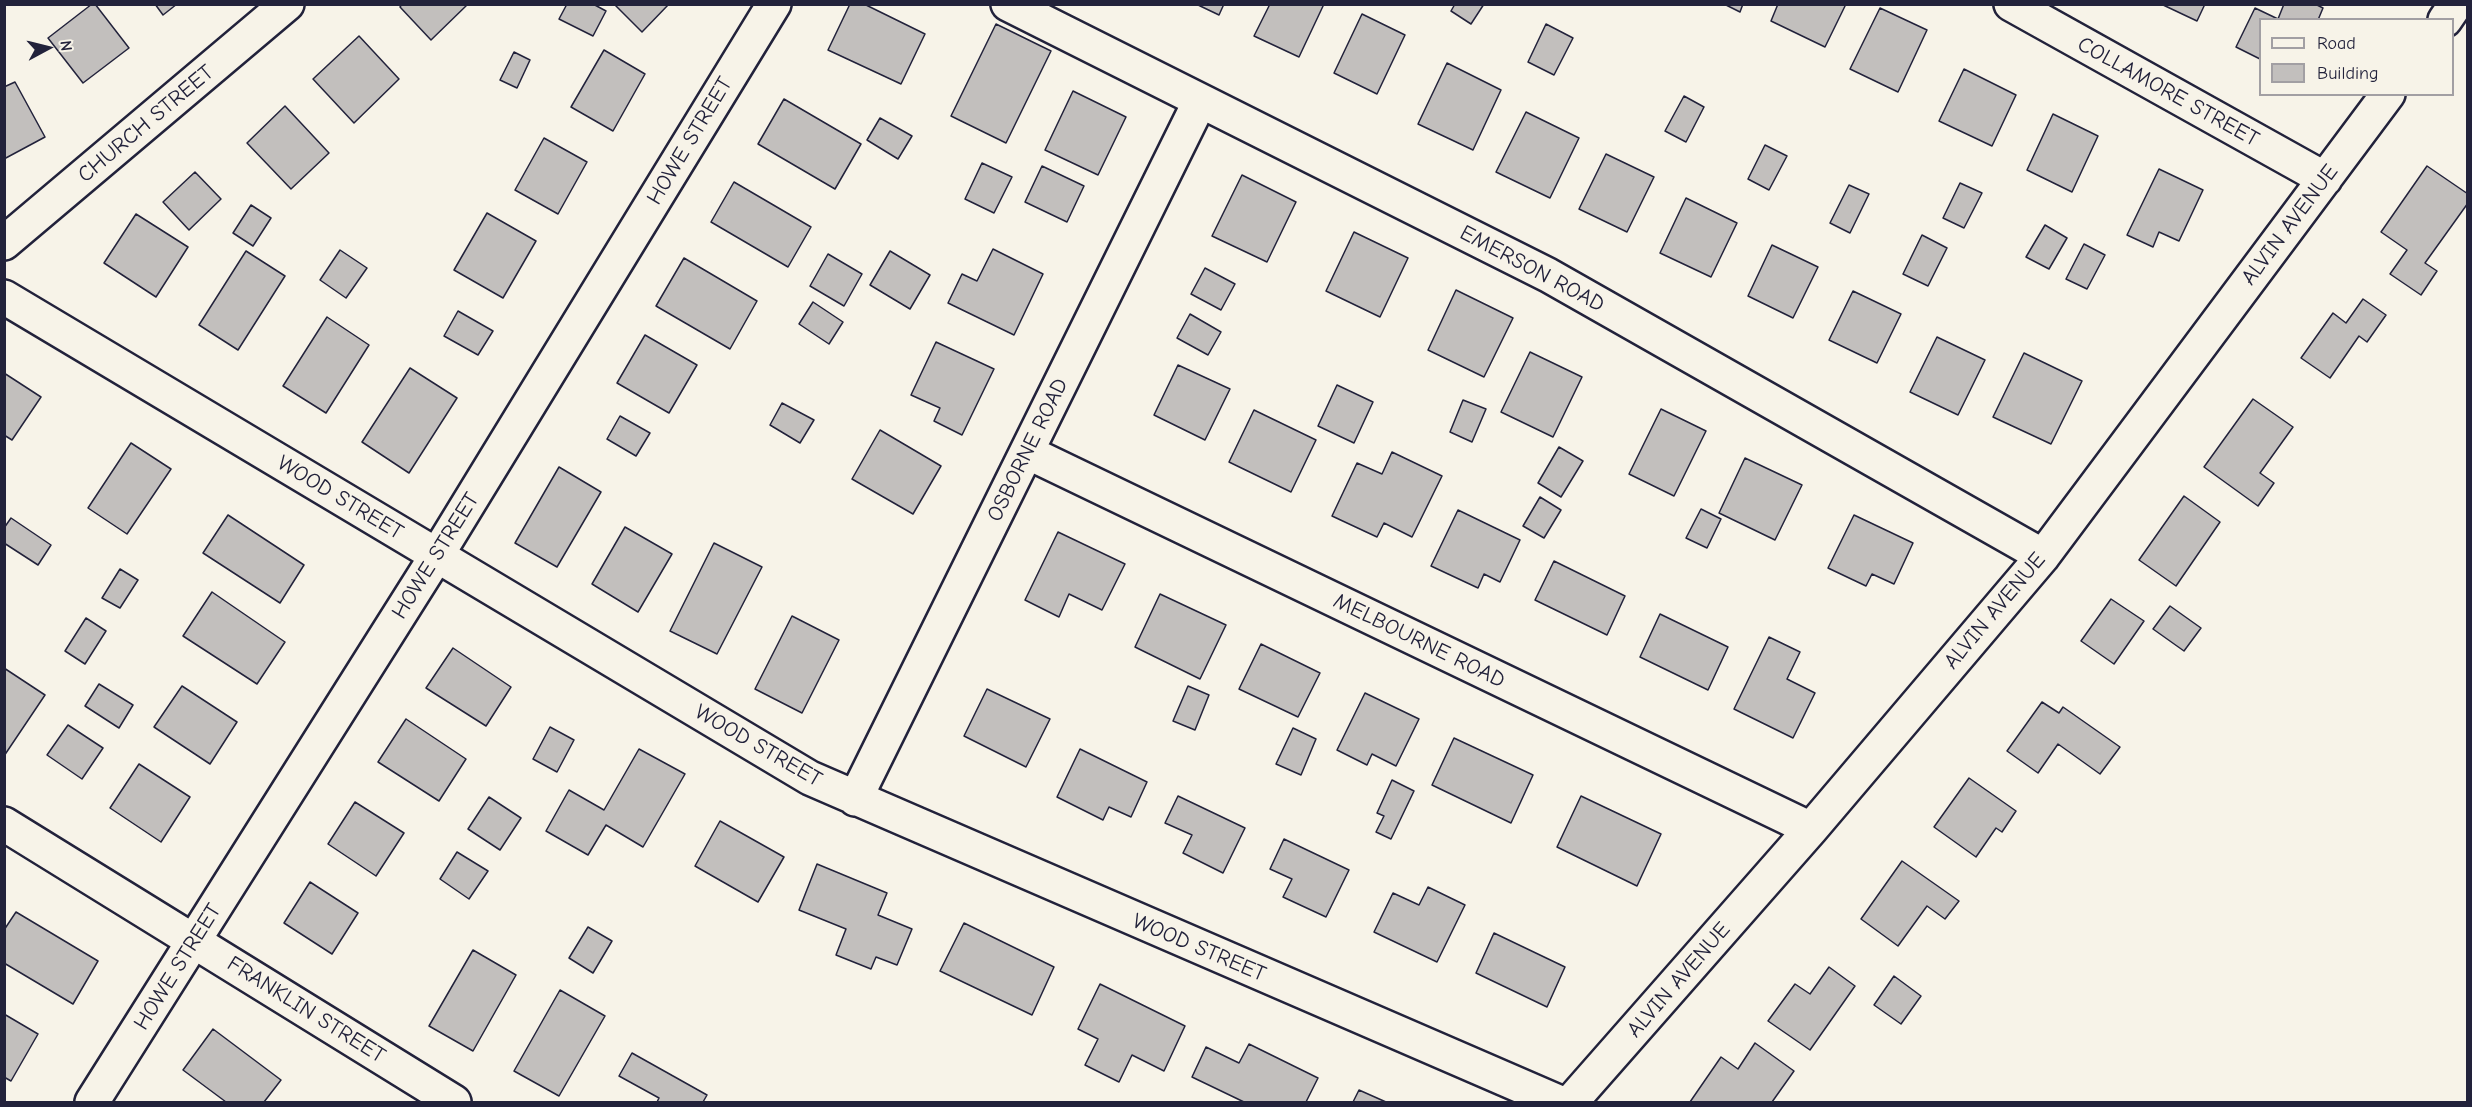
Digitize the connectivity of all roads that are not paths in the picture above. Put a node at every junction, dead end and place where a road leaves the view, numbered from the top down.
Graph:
1 (287, 4) edge
2 (774, 4) edge
3 (1008, 4) edge
4 (2011, 4) edge
5 (2456, 4) edge
6 (2446, 18) edge
7 (2387, 96) edge
8 (1200, 101) junction
9 (2325, 179) junction
10 (4, 243) edge
11 (4, 297) edge
12 (1028, 452) junction
13 (437, 555) junction
14 (2043, 556) junction
15 (855, 799) junction
16 (4, 824) edge
17 (1811, 829) junction
18 (195, 940) junction
19 (92, 1102) edge
20 (454, 1102) edge
21 (1558, 1102) edge
22 (1571, 1102) edge

1 - 10 street, CHURCH STREET
2 - 13 street, HOWE STREET
3 - 8 street, EMERSON ROAD
4 - 9 street, COLLAMORE STREET
5 - 6 street
7 - 9 street, ALVIN AVENUE
8 - 12 street, OSBORNE ROAD
8 - 14 street, EMERSON ROAD
9 - 14 street, ALVIN AVENUE
11 - 13 street, WOOD STREET
12 - 15 street, OSBORNE ROAD
12 - 17 street, MELBOURNE ROAD
13 - 15 street, WOOD STREET
13 - 18 street, HOWE STREET
14 - 17 street, ALVIN AVENUE
15 - 21 street, WOOD STREET
16 - 18 street, FRANKLIN STREET
17 - 22 street, ALVIN AVENUE
18 - 19 street, HOWE STREET
18 - 20 street, FRANKLIN STREET

